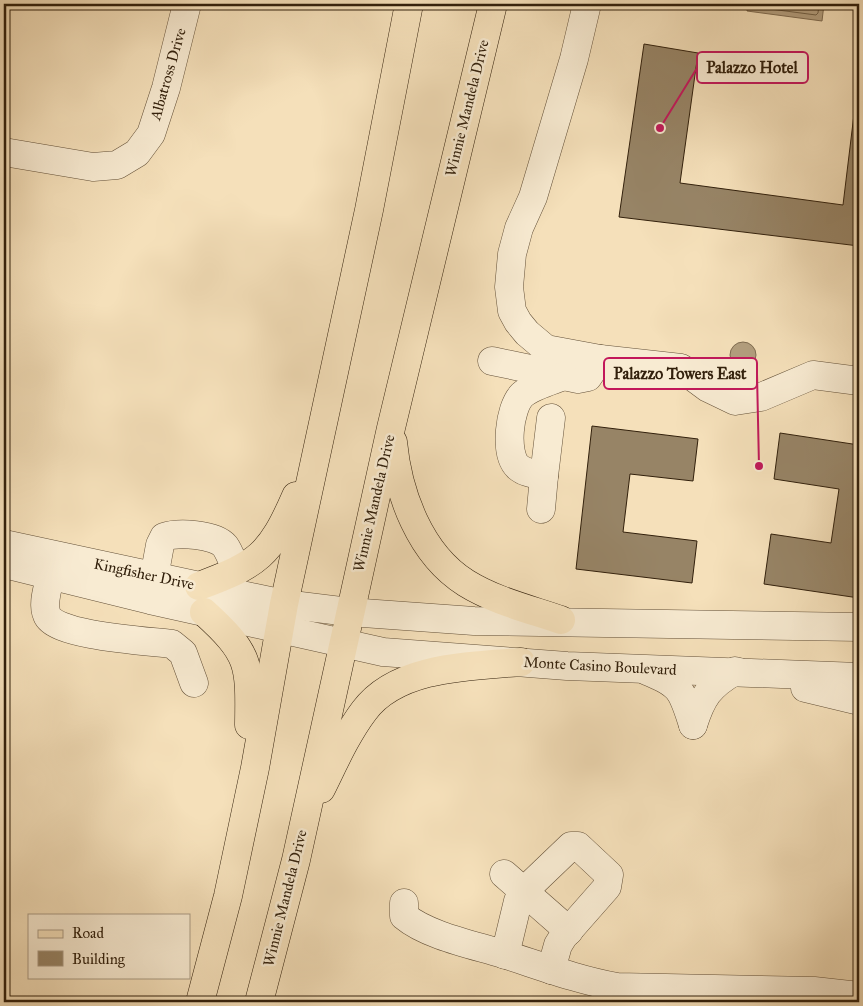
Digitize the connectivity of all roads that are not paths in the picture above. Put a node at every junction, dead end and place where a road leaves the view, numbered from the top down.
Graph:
1 (187, 4) edge
2 (409, 4) edge
3 (493, 4) edge
4 (587, 4) edge
5 (4, 152) edge
6 (600, 359) junction
7 (492, 361) dead end
8 (564, 376) junction
9 (800, 381) junction
10 (859, 381) edge
11 (859, 395) edge
12 (551, 418) dead end
13 (391, 428) junction
14 (316, 449) junction
15 (544, 476) junction
16 (541, 509) dead end
17 (4, 544) edge
18 (4, 564) edge
19 (237, 571) junction
20 (84, 573) junction
21 (50, 577) junction
22 (152, 588) junction
23 (202, 599) junction
24 (349, 612) junction
25 (282, 616) junction
26 (561, 620) junction
27 (854, 626) edge
28 (342, 644) junction
29 (521, 662) junction
30 (640, 669) junction
31 (735, 671) junction
32 (859, 677) edge
33 (194, 683) dead end
34 (859, 701) edge
35 (255, 768) junction
36 (296, 860) junction
37 (504, 874) dead end
38 (523, 892) junction
39 (404, 902) dead end
40 (569, 931) junction
41 (505, 955) junction
42 (551, 970) junction
43 (859, 996) edge
44 (200, 1002) edge
45 (259, 1002) edge

1 - 5 street, Albatross Drive
2 - 14 main road
3 - 13 main road, Winnie Mandela Drive
4 - 6 street
6 - 8 street
6 - 9 street
7 - 8 street
8 - 15 street
9 - 10 street
9 - 11 street
12 - 15 street
13 - 24 main road, Winnie Mandela Drive
13 - 26 main road
14 - 19 main road
14 - 25 main road
15 - 16 street
17 - 20 street, Kingfisher Drive
18 - 21 street, Kingfisher Drive
19 - 22 street
19 - 23 main road
20 - 21 street, Kingfisher Drive
20 - 22 street, Kingfisher Drive
21 - 33 street
22 - 23 street, Kingfisher Drive
23 - 25 street, Kingfisher Drive
23 - 35 main road
24 - 25 street
24 - 26 street
24 - 28 main road, Winnie Mandela Drive
25 - 28 street, Monte Casino Boulevard
25 - 35 main road
26 - 27 street
28 - 29 street, Monte Casino Boulevard
28 - 36 main road, Winnie Mandela Drive
29 - 30 street, Monte Casino Boulevard
29 - 36 main road
30 - 31 street, Monte Casino Boulevard
30 - 31 street
31 - 32 street, Monte Casino Boulevard
31 - 34 street
35 - 44 main road
36 - 45 main road, Winnie Mandela Drive
37 - 38 street
38 - 40 street
38 - 40 street
38 - 41 street
39 - 41 street
40 - 42 street
41 - 42 street
42 - 43 street

